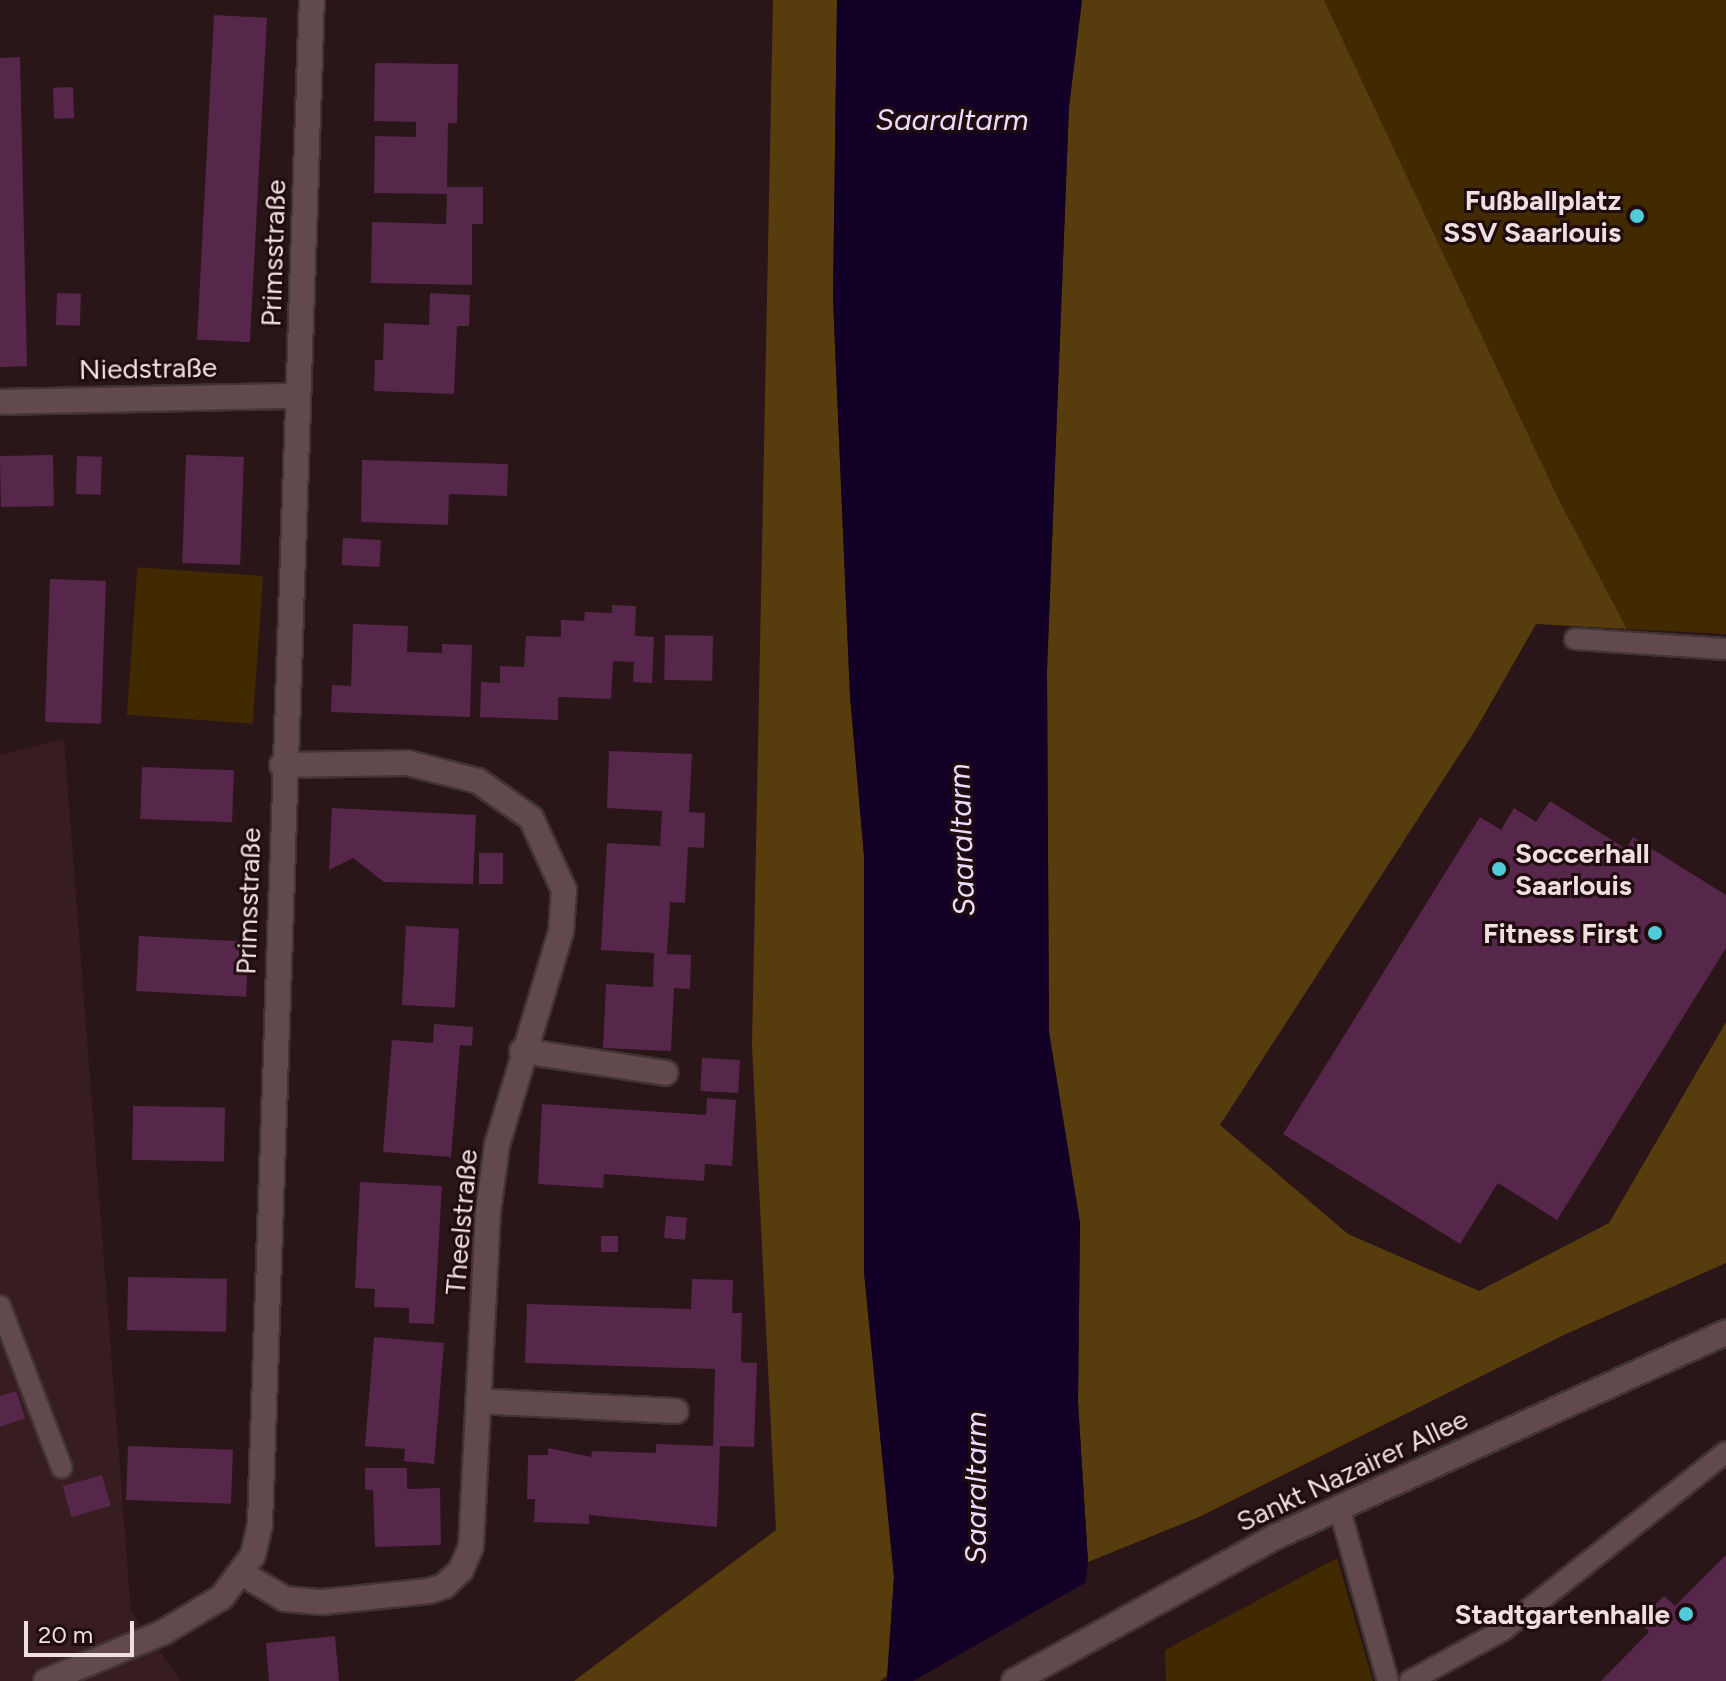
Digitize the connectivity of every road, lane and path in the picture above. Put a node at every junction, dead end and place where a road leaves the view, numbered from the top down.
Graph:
1 (312, 0) edge
2 (297, 396) junction
3 (0, 402) edge
4 (1575, 639) dead end
5 (1726, 649) edge
6 (282, 765) junction
7 (522, 1051) junction
8 (665, 1073) dead end
9 (0, 1306) edge
10 (1726, 1332) edge
11 (478, 1401) junction
12 (676, 1411) dead end
13 (1726, 1452) edge
14 (62, 1468) dead end
15 (1339, 1507) junction
16 (243, 1574) junction
17 (46, 1681) edge
18 (1014, 1681) edge
19 (1388, 1681) edge
20 (1410, 1681) edge

1 - 2 street, Primsstraße
2 - 3 street, Niedstraße
2 - 6 street, Primsstraße
4 - 5 lane
6 - 7 street, Theelstraße
6 - 16 street, Primsstraße
7 - 8 street
7 - 11 street, Theelstraße
9 - 14 lane
10 - 15 street, Sankt Nazairer Allee
11 - 12 street
11 - 16 street, Theelstraße
13 - 20 lane
15 - 18 street, Sankt Nazairer Allee
15 - 19 lane
16 - 17 street, Primsstraße

